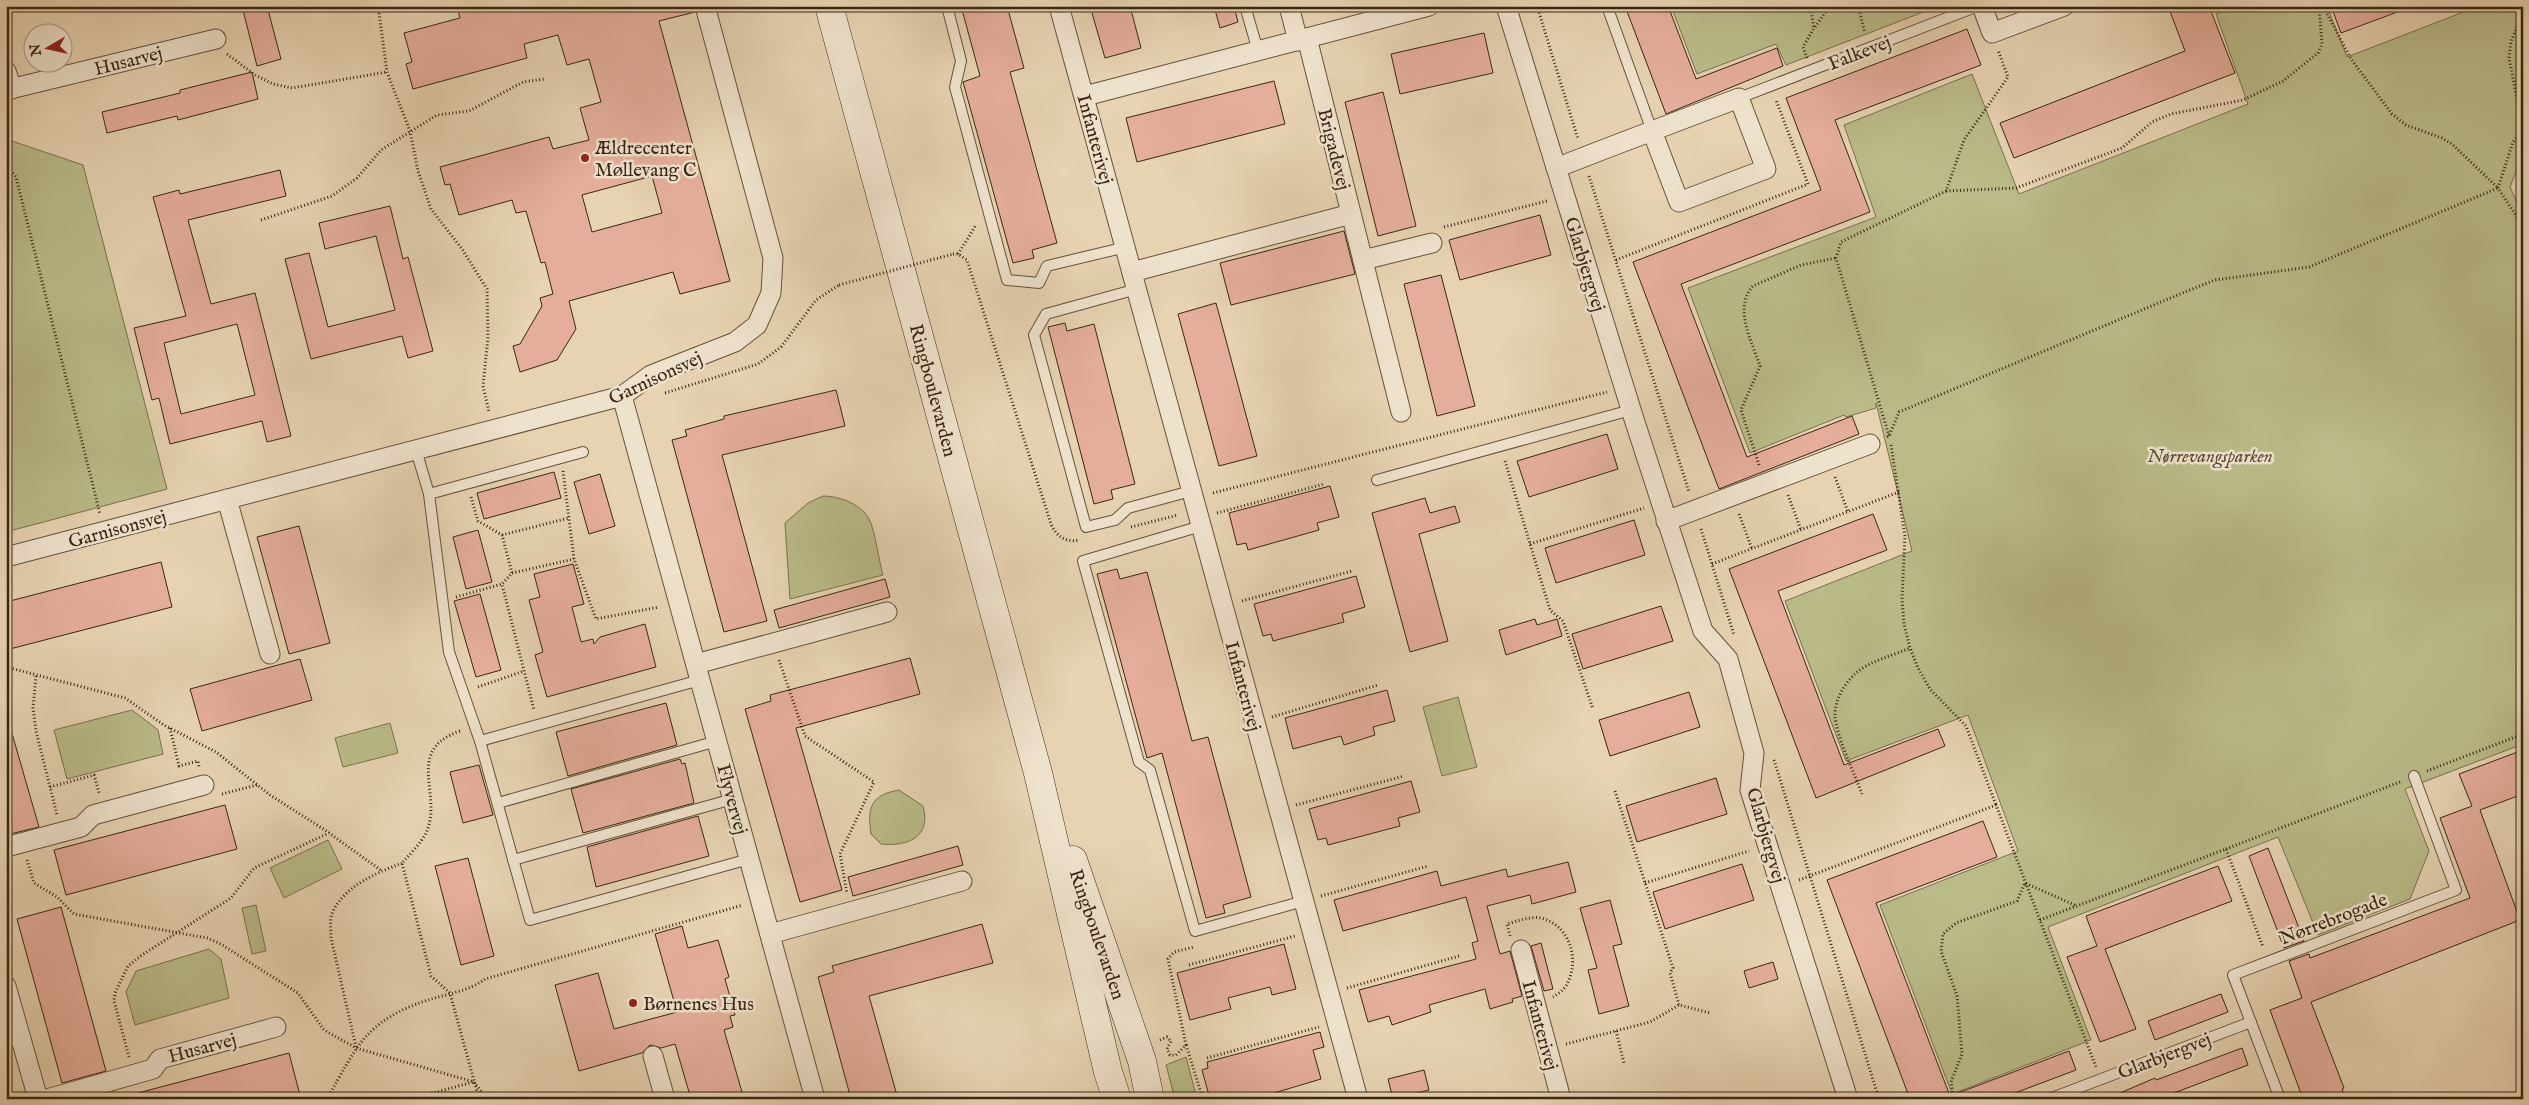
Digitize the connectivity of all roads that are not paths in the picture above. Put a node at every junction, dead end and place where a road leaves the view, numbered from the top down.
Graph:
1 (705, 6) edge
2 (819, 6) edge
3 (946, 6) edge
4 (1059, 6) edge
5 (1245, 6) edge
6 (1289, 6) edge
7 (1429, 6) edge
8 (1506, 6) edge
9 (1607, 6) edge
10 (1980, 6) edge
11 (2064, 6) edge
12 (1403, 10) edge
13 (832, 17) edge
14 (216, 39) road end
15 (1302, 39) junction
16 (1258, 51) junction
17 (8, 83) edge
18 (1085, 96) junction
19 (1739, 98) junction
20 (1652, 131) junction
21 (1556, 168) junction
22 (1351, 214) junction
23 (1432, 243) road end
24 (1126, 247) junction
25 (1362, 260) junction
26 (1135, 280) junction
27 (622, 396) junction
28 (1631, 410) junction
29 (1401, 412) dead end
30 (1870, 444) road end
31 (416, 450) junction
32 (583, 452) dead end
33 (1377, 480) dead end
34 (429, 494) junction
35 (1192, 495) junction
36 (227, 499) junction
37 (1666, 521) junction
38 (1200, 522) junction
39 (6, 557) edge
40 (887, 612) dead end
41 (270, 654) dead end
42 (698, 672) junction
43 (480, 741) junction
44 (717, 741) junction
45 (1038, 773) junction
46 (2414, 776) road end
47 (204, 785) dead end
48 (732, 799) junction
49 (498, 803) junction
50 (14, 845) edge
51 (749, 859) junction
52 (513, 860) junction
53 (962, 881) dead end
54 (1304, 900) junction
55 (770, 934) junction
56 (1521, 950) road end
57 (6, 986) edge
58 (2251, 1022) junction
59 (276, 1027) dead end
60 (14, 1042) edge
61 (653, 1056) dead end
62 (38, 1099) edge
63 (47, 1099) edge
64 (665, 1099) edge
65 (815, 1099) edge
66 (1117, 1099) edge
67 (1150, 1099) edge
68 (1358, 1099) edge
69 (1561, 1099) edge
70 (1848, 1099) edge
71 (2050, 1099) edge
72 (2280, 1099) edge

1 - 27 street, Garnisonsvej
2 - 13 lane
3 - 24 lane
4 - 18 street, Infanterivej
5 - 16 lane
6 - 15 street, Brigadevej
7 - 12 street
8 - 21 street, Glarbjergvej
9 - 20 lane
10 - 11 street, Falkevej
10 - 19 lane, Falkevej
12 - 15 street
13 - 45 main road, Ringboulevarden
14 - 17 street, Husarvej
15 - 16 street
15 - 22 street, Brigadevej
16 - 18 street
18 - 24 street, Infanterivej
19 - 20 street, Falkevej
19 - 20 street
20 - 21 street, Falkevej
21 - 28 street, Glarbjergvej
22 - 25 street, Brigadevej
22 - 26 street
23 - 25 street
24 - 26 street, Infanterivej
25 - 29 street, Brigadevej
26 - 35 street, Infanterivej
26 - 35 lane
27 - 31 street, Garnisonsvej
27 - 42 street, Flyvervej
28 - 33 lane
28 - 37 street, Glarbjergvej
30 - 37 street
31 - 34 lane
31 - 36 street, Garnisonsvej
32 - 34 lane
34 - 43 lane
35 - 38 street, Infanterivej
36 - 39 street, Garnisonsvej
36 - 41 street
37 - 70 street, Glarbjergvej
38 - 54 street, Infanterivej
38 - 54 lane
40 - 42 street
42 - 43 lane
42 - 44 street, Flyvervej
43 - 49 lane
44 - 48 street, Flyvervej
44 - 49 lane
45 - 66 main road, Ringboulevarden
45 - 67 main road, Ringboulevarden
46 - 58 lane, Nørrebrogade
47 - 50 street
48 - 51 street, Flyvervej
48 - 52 lane
49 - 52 lane
51 - 52 lane
51 - 55 street, Flyvervej
53 - 55 street
54 - 68 street, Infanterivej
55 - 65 street, Flyvervej
56 - 69 street, Infanterivej
57 - 60 street
58 - 71 lane, Glarbjergvej
58 - 72 lane, Nørrebrogade
59 - 63 street, Husarvej
60 - 62 street
61 - 64 street

